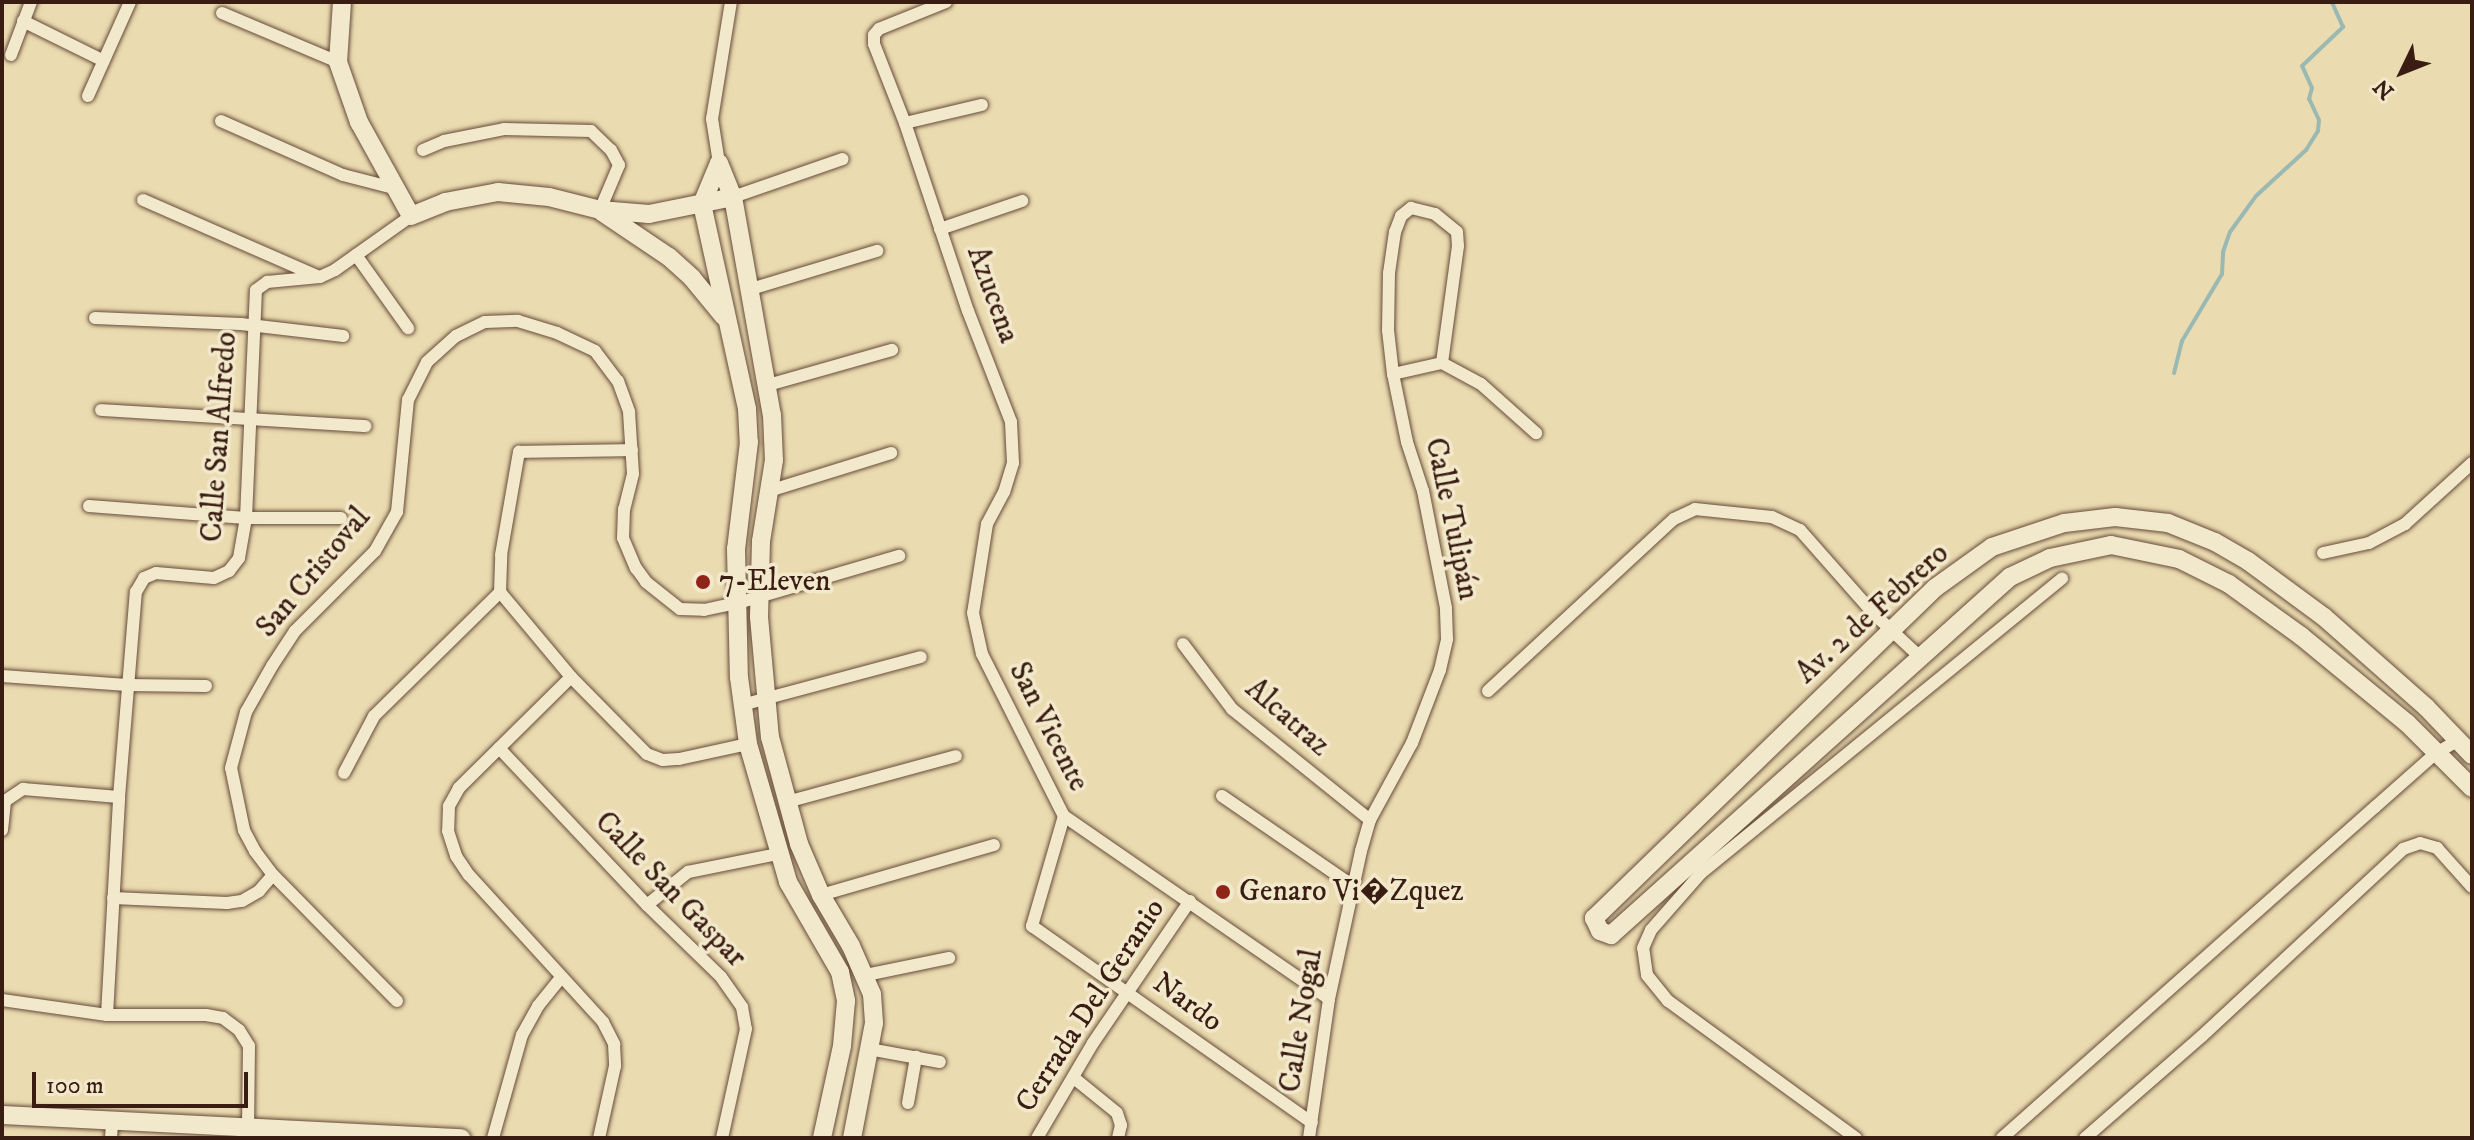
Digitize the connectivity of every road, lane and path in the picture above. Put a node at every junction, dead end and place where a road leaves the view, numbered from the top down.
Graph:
1 (31, 2) edge
2 (130, 2) edge
3 (342, 2) edge
4 (731, 2) edge
5 (946, 2) edge
6 (222, 13) dead end
7 (23, 21) junction
8 (11, 55) dead end
9 (104, 61) junction
10 (338, 62) junction
11 (88, 96) dead end
12 (982, 105) dead end
13 (221, 121) dead end
14 (905, 123) junction
15 (423, 150) dead end
16 (843, 159) dead end
17 (719, 163) junction
18 (397, 189) junction
19 (733, 197) junction
20 (143, 200) dead end
21 (1022, 201) dead end
22 (702, 204) junction
23 (600, 210) junction
24 (411, 216) junction
25 (940, 229) junction
26 (877, 251) dead end
27 (356, 255) junction
28 (320, 277) junction
29 (751, 289) junction
30 (95, 318) dead end
31 (727, 320) junction
32 (255, 325) junction
33 (408, 328) dead end
34 (343, 336) dead end
35 (892, 350) dead end
36 (1442, 363) junction
37 (1393, 374) junction
38 (768, 385) junction
39 (101, 410) dead end
40 (248, 420) junction
41 (366, 426) dead end
42 (1536, 433) dead end
43 (632, 450) junction
44 (891, 453) dead end
45 (2472, 463) edge
46 (769, 491) junction
47 (89, 506) dead end
48 (246, 518) junction
49 (341, 518) dead end
50 (2323, 553) dead end
51 (899, 556) dead end
52 (2062, 579) dead end
53 (500, 592) junction
54 (759, 597) junction
55 (738, 603) junction
56 (1891, 631) junction
57 (1183, 644) dead end
58 (982, 654) joint
59 (921, 657) dead end
60 (1920, 657) junction
61 (2, 676) edge
62 (571, 677) junction
63 (127, 685) junction
64 (206, 686) dead end
65 (1488, 691) dead end
66 (767, 701) junction
67 (742, 705) junction
68 (2457, 741) junction
69 (748, 744) junction
70 (499, 748) junction
71 (2435, 754) junction
72 (2472, 755) edge
73 (956, 756) dead end
74 (344, 773) dead end
75 (2472, 788) edge
76 (1222, 796) dead end
77 (119, 797) junction
78 (787, 802) junction
79 (1064, 816) junction
80 (1370, 820) junction
81 (2, 830) edge
82 (994, 845) dead end
83 (778, 854) junction
84 (273, 875) junction
85 (1353, 886) junction
86 (2472, 887) edge
87 (821, 895) junction
88 (113, 898) junction
89 (1190, 901) junction
90 (647, 905) junction
91 (843, 933) junction
92 (821, 945) junction
93 (949, 958) dead end
94 (866, 975) junction
95 (561, 978) junction
96 (1127, 992) junction
97 (1329, 999) junction
98 (2, 1000) edge
99 (397, 1001) dead end
100 (107, 1015) junction
101 (869, 1049) junction
102 (916, 1057) junction
103 (940, 1062) dead end
104 (1074, 1078) junction
105 (908, 1103) dead end
106 (2, 1115) edge
107 (1312, 1123) junction
108 (248, 1126) junction
109 (112, 1130) edge
110 (1118, 1137) edge
111 (461, 1138) edge
112 (493, 1138) edge
113 (599, 1138) edge
114 (722, 1138) edge
115 (822, 1138) edge
116 (852, 1138) edge
117 (1037, 1138) edge
118 (1309, 1138) edge
119 (1856, 1138) edge
120 (2002, 1138) edge
121 (2085, 1138) edge

1 - 7 street
2 - 9 street
3 - 10 street
4 - 17 street
5 - 14 street, Azucena
6 - 10 street
7 - 8 street
7 - 9 street
9 - 11 street
10 - 18 street
12 - 14 street
13 - 18 street
14 - 25 street, Azucena
15 - 23 street
16 - 19 street
17 - 19 street
17 - 22 street
18 - 24 street
19 - 22 street
19 - 29 street
20 - 28 street
21 - 25 street
22 - 23 street
22 - 31 street
23 - 24 street
23 - 31 street
24 - 27 street, Calle San Alfredo
25 - 58 street, Azucena
26 - 29 street
27 - 28 street, Calle San Alfredo
27 - 33 street
28 - 32 street, Calle San Alfredo
29 - 38 street
30 - 32 street
31 - 55 street
32 - 34 street
32 - 40 street, Calle San Alfredo
35 - 38 street
36 - 37 street
36 - 37 street, Calle Tulipán
36 - 42 street
37 - 80 street, Calle Tulipán
38 - 46 street
39 - 40 street
40 - 41 street
40 - 48 street, Calle San Alfredo
43 - 53 street
43 - 55 street, San Cristoval
43 - 84 street, San Cristoval
44 - 46 street
45 - 50 street
46 - 54 street
47 - 48 street
48 - 49 street
48 - 63 street, Calle San Alfredo
51 - 54 street, San Cristoval
52 - 119 street
53 - 62 street
53 - 74 street
54 - 55 street, San Cristoval
54 - 66 street
55 - 67 street
56 - 60 street
56 - 60 street, Av. 2 de Febrero
56 - 65 street
56 - 68 street, Av. 2 de Febrero
57 - 80 street, Alcatraz
58 - 79 street, San Vicente
59 - 66 street
60 - 71 street, Av. 2 de Febrero
61 - 63 street
62 - 69 street
62 - 70 street
63 - 64 street
63 - 77 street, Calle San Alfredo
66 - 67 street
66 - 78 street
67 - 69 street
68 - 71 street
68 - 72 street, Av. 2 de Febrero
69 - 83 street
70 - 90 street, Calle San Gaspar
70 - 95 street
71 - 75 street, Av. 2 de Febrero
71 - 120 street
73 - 78 street
76 - 85 street
77 - 81 street
77 - 88 street, Calle San Alfredo
78 - 87 street
79 - 89 street, San Vicente
79 - 96 street, Nardo
80 - 85 street, Calle Nogal
82 - 87 street
83 - 90 street
83 - 92 street
84 - 88 street
84 - 99 street, San Cristoval
85 - 97 street, Calle Nogal
86 - 121 street
87 - 91 street
88 - 100 street, Calle San Alfredo
89 - 96 street, Cerrada Del Geranio
89 - 97 street
90 - 114 street, Calle San Gaspar
91 - 92 street
91 - 94 street
92 - 115 street
93 - 94 street
94 - 101 street
95 - 112 street
95 - 113 street
96 - 104 street, Cerrada Del Geranio
96 - 107 street, Nardo
97 - 107 street, Calle Nogal
98 - 100 street
100 - 108 street
101 - 102 street
101 - 116 street
102 - 103 street
102 - 105 street
104 - 110 street
104 - 117 street, Cerrada Del Geranio
106 - 109 street
107 - 118 street, Calle Nogal
108 - 109 street
108 - 111 street

